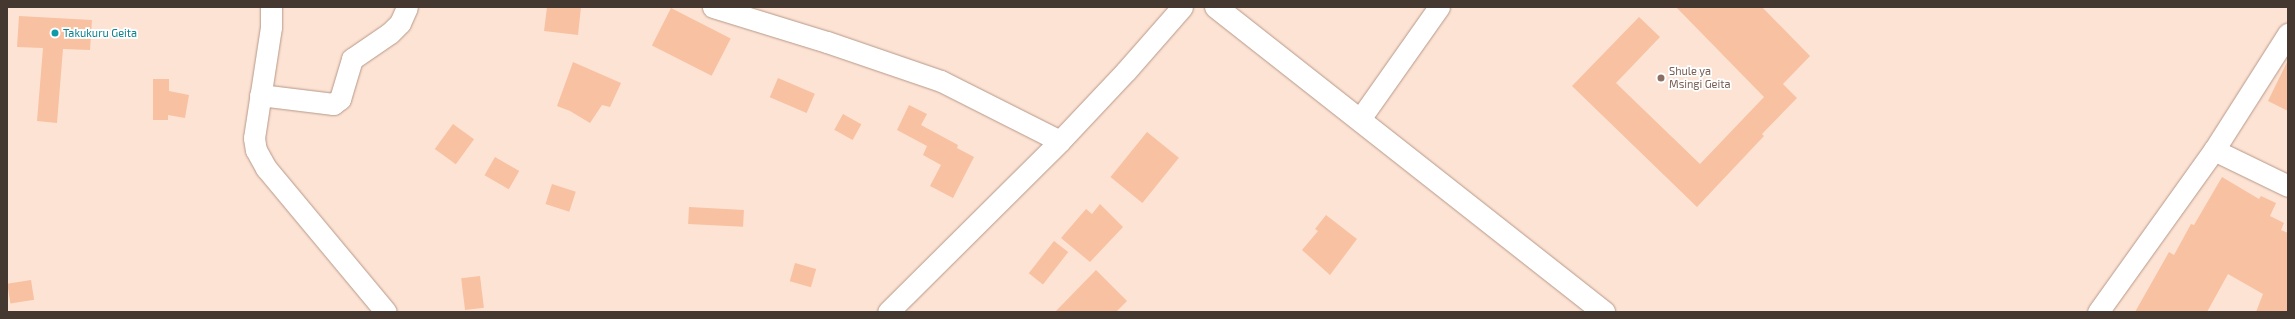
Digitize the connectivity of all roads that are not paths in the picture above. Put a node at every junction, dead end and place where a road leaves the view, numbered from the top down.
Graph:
1 (271, 7) edge
2 (407, 7) edge
3 (713, 7) edge
4 (1182, 7) edge
5 (1216, 7) edge
6 (1439, 7) edge
7 (2288, 34) edge
8 (260, 95) junction
9 (1360, 119) junction
10 (1060, 141) junction
11 (2214, 150) junction
12 (2288, 186) edge
13 (386, 312) edge
14 (888, 312) edge
15 (1604, 312) edge
16 (2098, 312) edge

1 - 8 street
2 - 8 street
3 - 10 street
4 - 10 street
5 - 9 street
6 - 9 street
7 - 11 street
8 - 13 street
9 - 15 street
10 - 14 street
11 - 12 street
11 - 16 street

